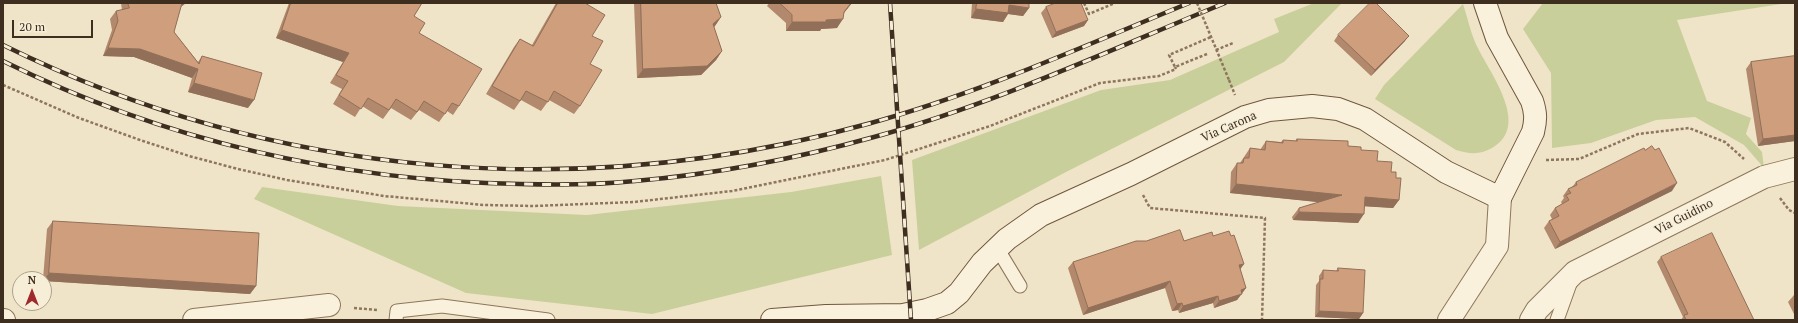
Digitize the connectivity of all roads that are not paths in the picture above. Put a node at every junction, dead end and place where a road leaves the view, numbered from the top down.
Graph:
1 (1485, 3) edge
2 (1795, 169) edge
3 (1500, 198) junction
4 (997, 248) junction
5 (1574, 272) junction
6 (1020, 286) dead end
7 (329, 305) road end
8 (396, 316) edge
9 (194, 320) edge
10 (548, 320) edge
11 (772, 320) edge
12 (1448, 320) edge
13 (1531, 320) edge
14 (1557, 320) edge

1 - 3 street
2 - 5 street, Via Guidino
3 - 4 street, Via Carona
3 - 12 street
4 - 6 lane
4 - 11 street, Via Carona
5 - 13 street, Via Guidino
5 - 14 lane
7 - 9 street
8 - 10 lane

